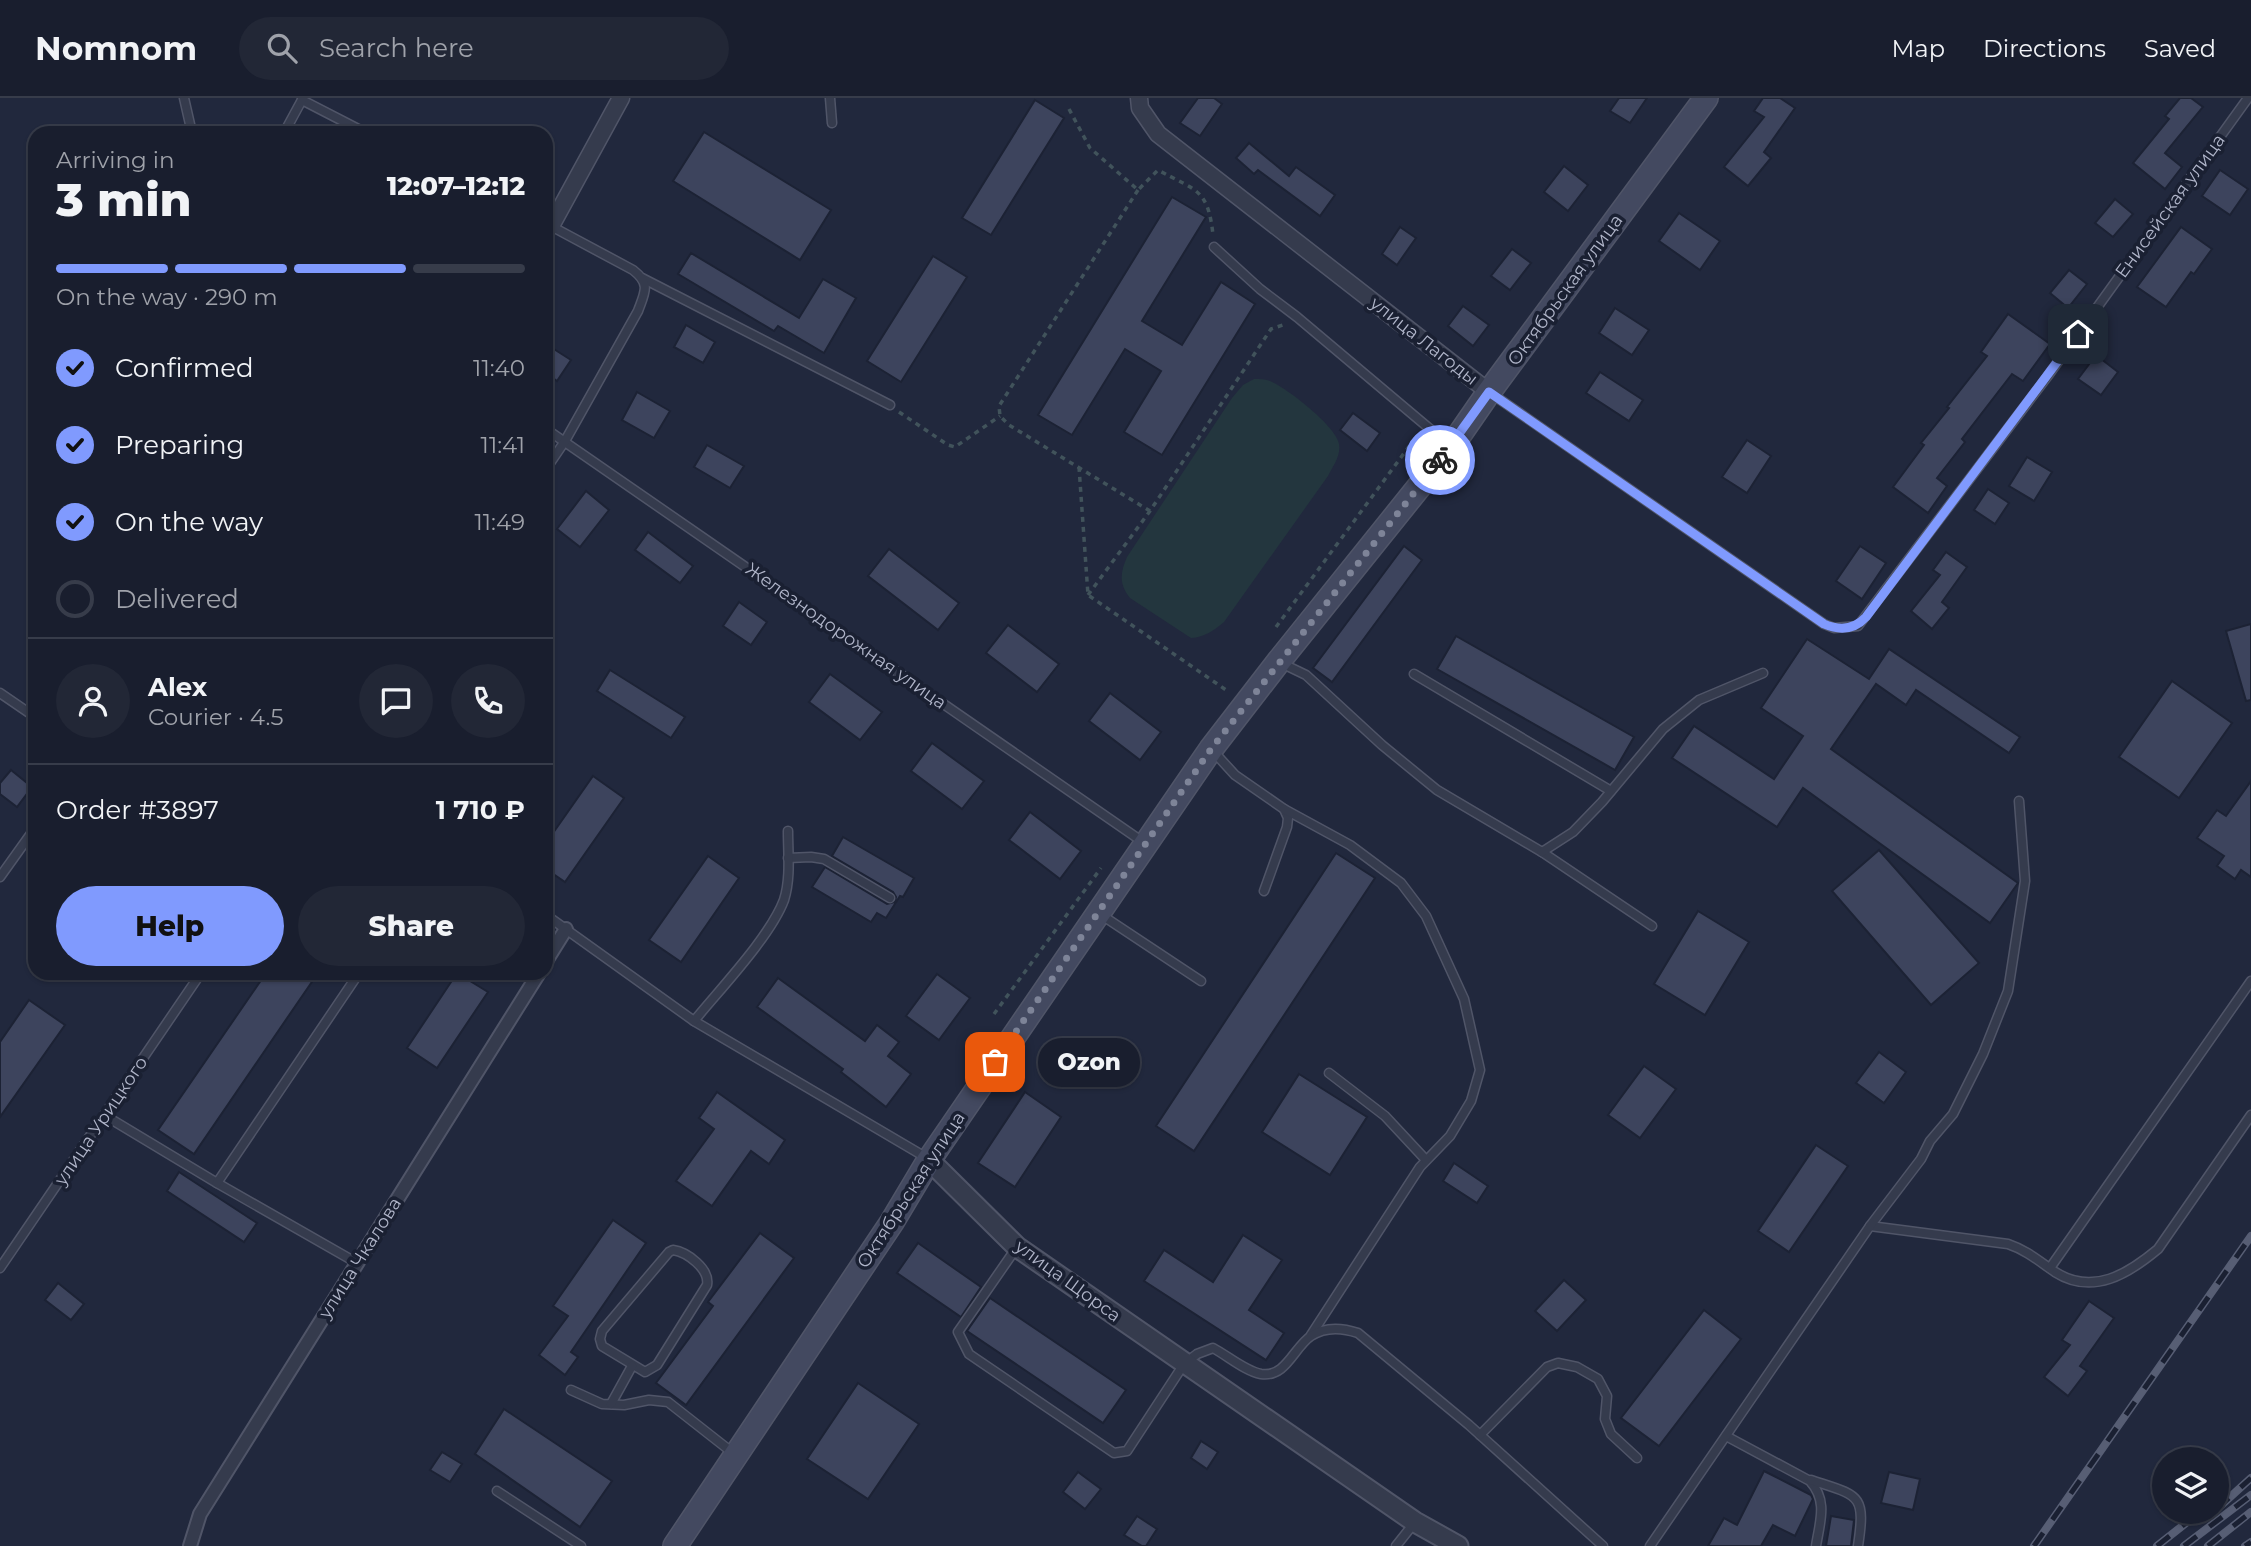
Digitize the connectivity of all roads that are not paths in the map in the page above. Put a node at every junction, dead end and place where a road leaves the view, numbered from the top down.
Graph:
1 (184, 98) edge
2 (621, 98) edge
3 (830, 98) edge
4 (1706, 98) edge
5 (2248, 98) edge
6 (302, 99) edge
7 (1139, 103) edge
8 (832, 123) dead end
9 (190, 126) edge
10 (288, 126) edge
11 (353, 126) edge
12 (553, 216) edge
13 (553, 228) edge
14 (1214, 247) road end
15 (642, 278) junction
16 (1489, 392) junction
17 (890, 405) road end
18 (553, 433) edge
19 (565, 441) junction
20 (1447, 452) junction
21 (553, 459) edge
22 (1866, 617) joint
23 (1279, 661) junction
24 (1763, 673) dead end
25 (1414, 674) dead end
26 (0, 693) edge
27 (28, 712) edge
28 (1211, 749) junction
29 (1611, 791) junction
30 (2019, 802) dead end
31 (1284, 809) junction
32 (788, 831) dead end
33 (28, 838) edge
34 (1145, 844) junction
35 (1542, 852) junction
36 (788, 858) junction
37 (0, 877) edge
38 (1264, 891) dead end
39 (890, 898) dead end
40 (1098, 912) junction
41 (553, 920) edge
42 (1652, 926) dead end
43 (566, 929) junction
44 (553, 950) edge
45 (196, 980) edge
46 (354, 980) edge
47 (535, 980) edge
48 (1201, 981) dead end
49 (2251, 981) edge
50 (694, 1021) junction
51 (1329, 1073) dead end
52 (104, 1115) junction
53 (2251, 1115) edge
54 (929, 1160) junction
55 (1426, 1160) junction
56 (217, 1184) junction
57 (1870, 1226) junction
58 (1017, 1247) junction
59 (357, 1263) junction
60 (0, 1268) edge
61 (2050, 1268) junction
62 (1311, 1335) junction
63 (1184, 1364) junction
64 (632, 1366) junction
65 (571, 1390) dead end
66 (611, 1404) junction
67 (1480, 1435) junction
68 (1726, 1436) junction
69 (736, 1455) junction
70 (1637, 1458) dead end
71 (1802, 1477) junction
72 (497, 1491) dead end
73 (1415, 1522) junction
74 (190, 1546) edge
75 (581, 1546) edge
76 (675, 1546) edge
77 (1396, 1546) edge
78 (1458, 1546) edge
79 (1603, 1546) edge
80 (1650, 1546) edge
81 (1816, 1546) edge
82 (1858, 1546) edge

1 - 9 lane
2 - 12 street
3 - 8 lane
4 - 16 main road, Октябрьская улица
5 - 22 lane, Енисейская улица
6 - 10 lane
6 - 11 lane
7 - 16 street, улица Лагоды
13 - 15 lane
14 - 20 lane
15 - 17 lane
15 - 19 lane
16 - 20 main road, Октябрьская улица
16 - 22 lane, улица Лагоды
18 - 19 lane, Железнодорожная улица
19 - 21 lane
19 - 34 lane, Железнодорожная улица
20 - 23 main road, Октябрьская улица
23 - 28 main road, Октябрьская улица
23 - 35 lane
24 - 29 lane
25 - 29 lane
26 - 27 lane
28 - 31 lane
28 - 34 main road, Октябрьская улица
29 - 35 lane
30 - 57 lane
31 - 38 lane
31 - 55 lane
32 - 36 lane
33 - 37 lane
34 - 40 main road, Октябрьская улица
35 - 42 lane
36 - 39 lane
36 - 50 lane
40 - 48 lane
40 - 54 main road, Октябрьская улица
41 - 43 lane, улица Щорса
43 - 44 street
43 - 50 lane, улица Щорса
45 - 52 lane, улица Урицкого
46 - 56 lane
47 - 59 street, улица Чкалова
49 - 61 lane
50 - 54 lane, улица Щорса
51 - 55 lane
52 - 56 lane
52 - 60 lane, улица Урицкого
53 - 61 lane
54 - 58 street, улица Щорса
54 - 69 main road, Октябрьская улица
55 - 62 lane
56 - 59 lane
57 - 61 lane
57 - 68 lane
58 - 63 street, улица Щорса
58 - 63 lane
59 - 74 street, улица Чкалова
62 - 63 lane
62 - 67 lane
63 - 73 street, улица Щорса
64 - 64 lane
64 - 66 lane
65 - 66 lane
66 - 69 lane
67 - 70 lane
67 - 79 lane
68 - 71 lane
68 - 80 lane
69 - 76 main road, Октябрьская улица
71 - 81 lane
71 - 82 lane
72 - 75 lane
73 - 77 lane
73 - 78 street, улица Щорса

